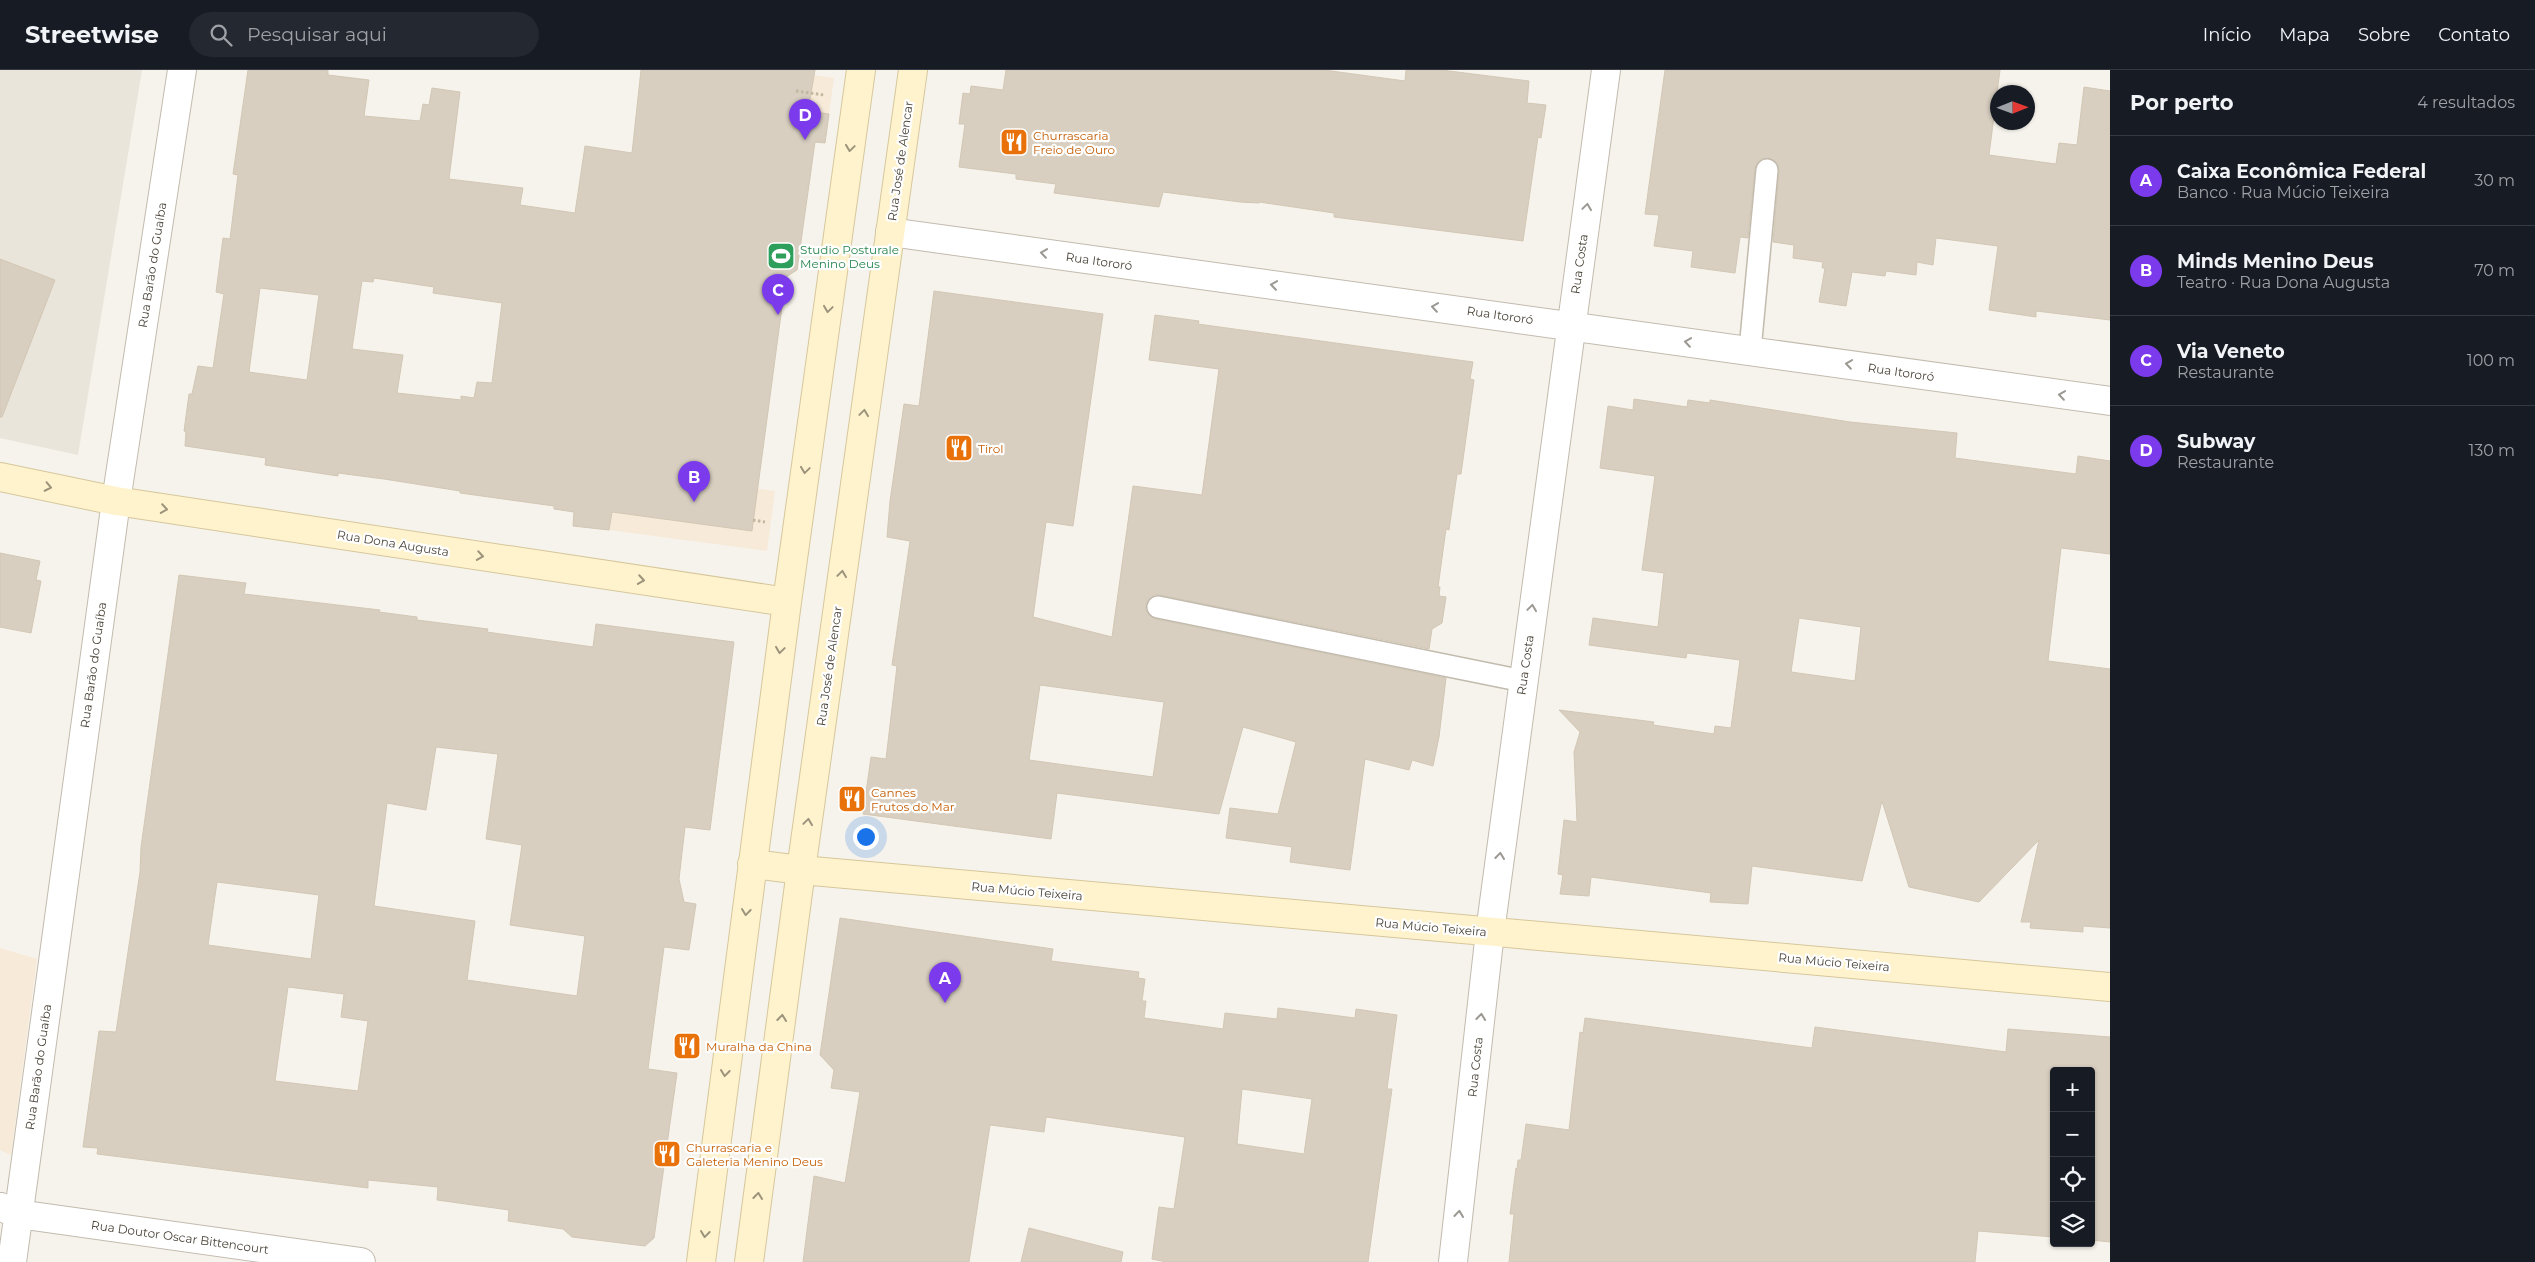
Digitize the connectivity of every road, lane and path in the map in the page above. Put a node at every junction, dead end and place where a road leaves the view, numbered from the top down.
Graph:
1 (182, 70) edge
2 (861, 70) edge
3 (913, 70) edge
4 (1606, 70) edge
5 (1767, 170) dead end
6 (890, 232) junction
7 (1570, 325) junction
8 (1750, 350) junction
9 (2110, 402) edge
10 (0, 476) edge
11 (116, 501) junction
12 (787, 602) junction
13 (1158, 607) dead end
14 (1523, 681) junction
15 (752, 864) junction
16 (801, 870) junction
17 (1490, 932) junction
18 (2110, 987) edge
19 (9, 1210) edge
20 (12, 1262) edge
21 (361, 1262) edge
22 (701, 1262) edge
23 (750, 1262) edge
24 (1453, 1262) edge

1 - 11 street, Rua Barão do Guaíba
2 -> 12 main road
3 - 6 main road, Rua José de Alencar
7 -> 4 street, Rua Costa
5 - 8 lane
7 -> 6 street, Rua Itororó
16 -> 6 main road, Rua José de Alencar
8 -> 7 street, Rua Itororó
14 -> 7 street, Rua Costa
9 -> 8 street, Rua Itororó
10 -> 11 main road, Rua Dona Augusta
11 -> 12 main road, Rua Dona Augusta
11 - 19 street, Rua Barão do Guaíba
12 -> 15 main road
13 - 14 lane
17 -> 14 street, Rua Costa
15 - 16 main road, Rua Múcio Teixeira
15 -> 22 main road
16 - 17 main road, Rua Múcio Teixeira
23 -> 16 main road, Rua José de Alencar
17 - 18 main road, Rua Múcio Teixeira
24 -> 17 street, Rua Costa
19 - 20 street, Rua Barão do Guaíba
19 - 21 street, Rua Doutor Oscar Bittencourt

